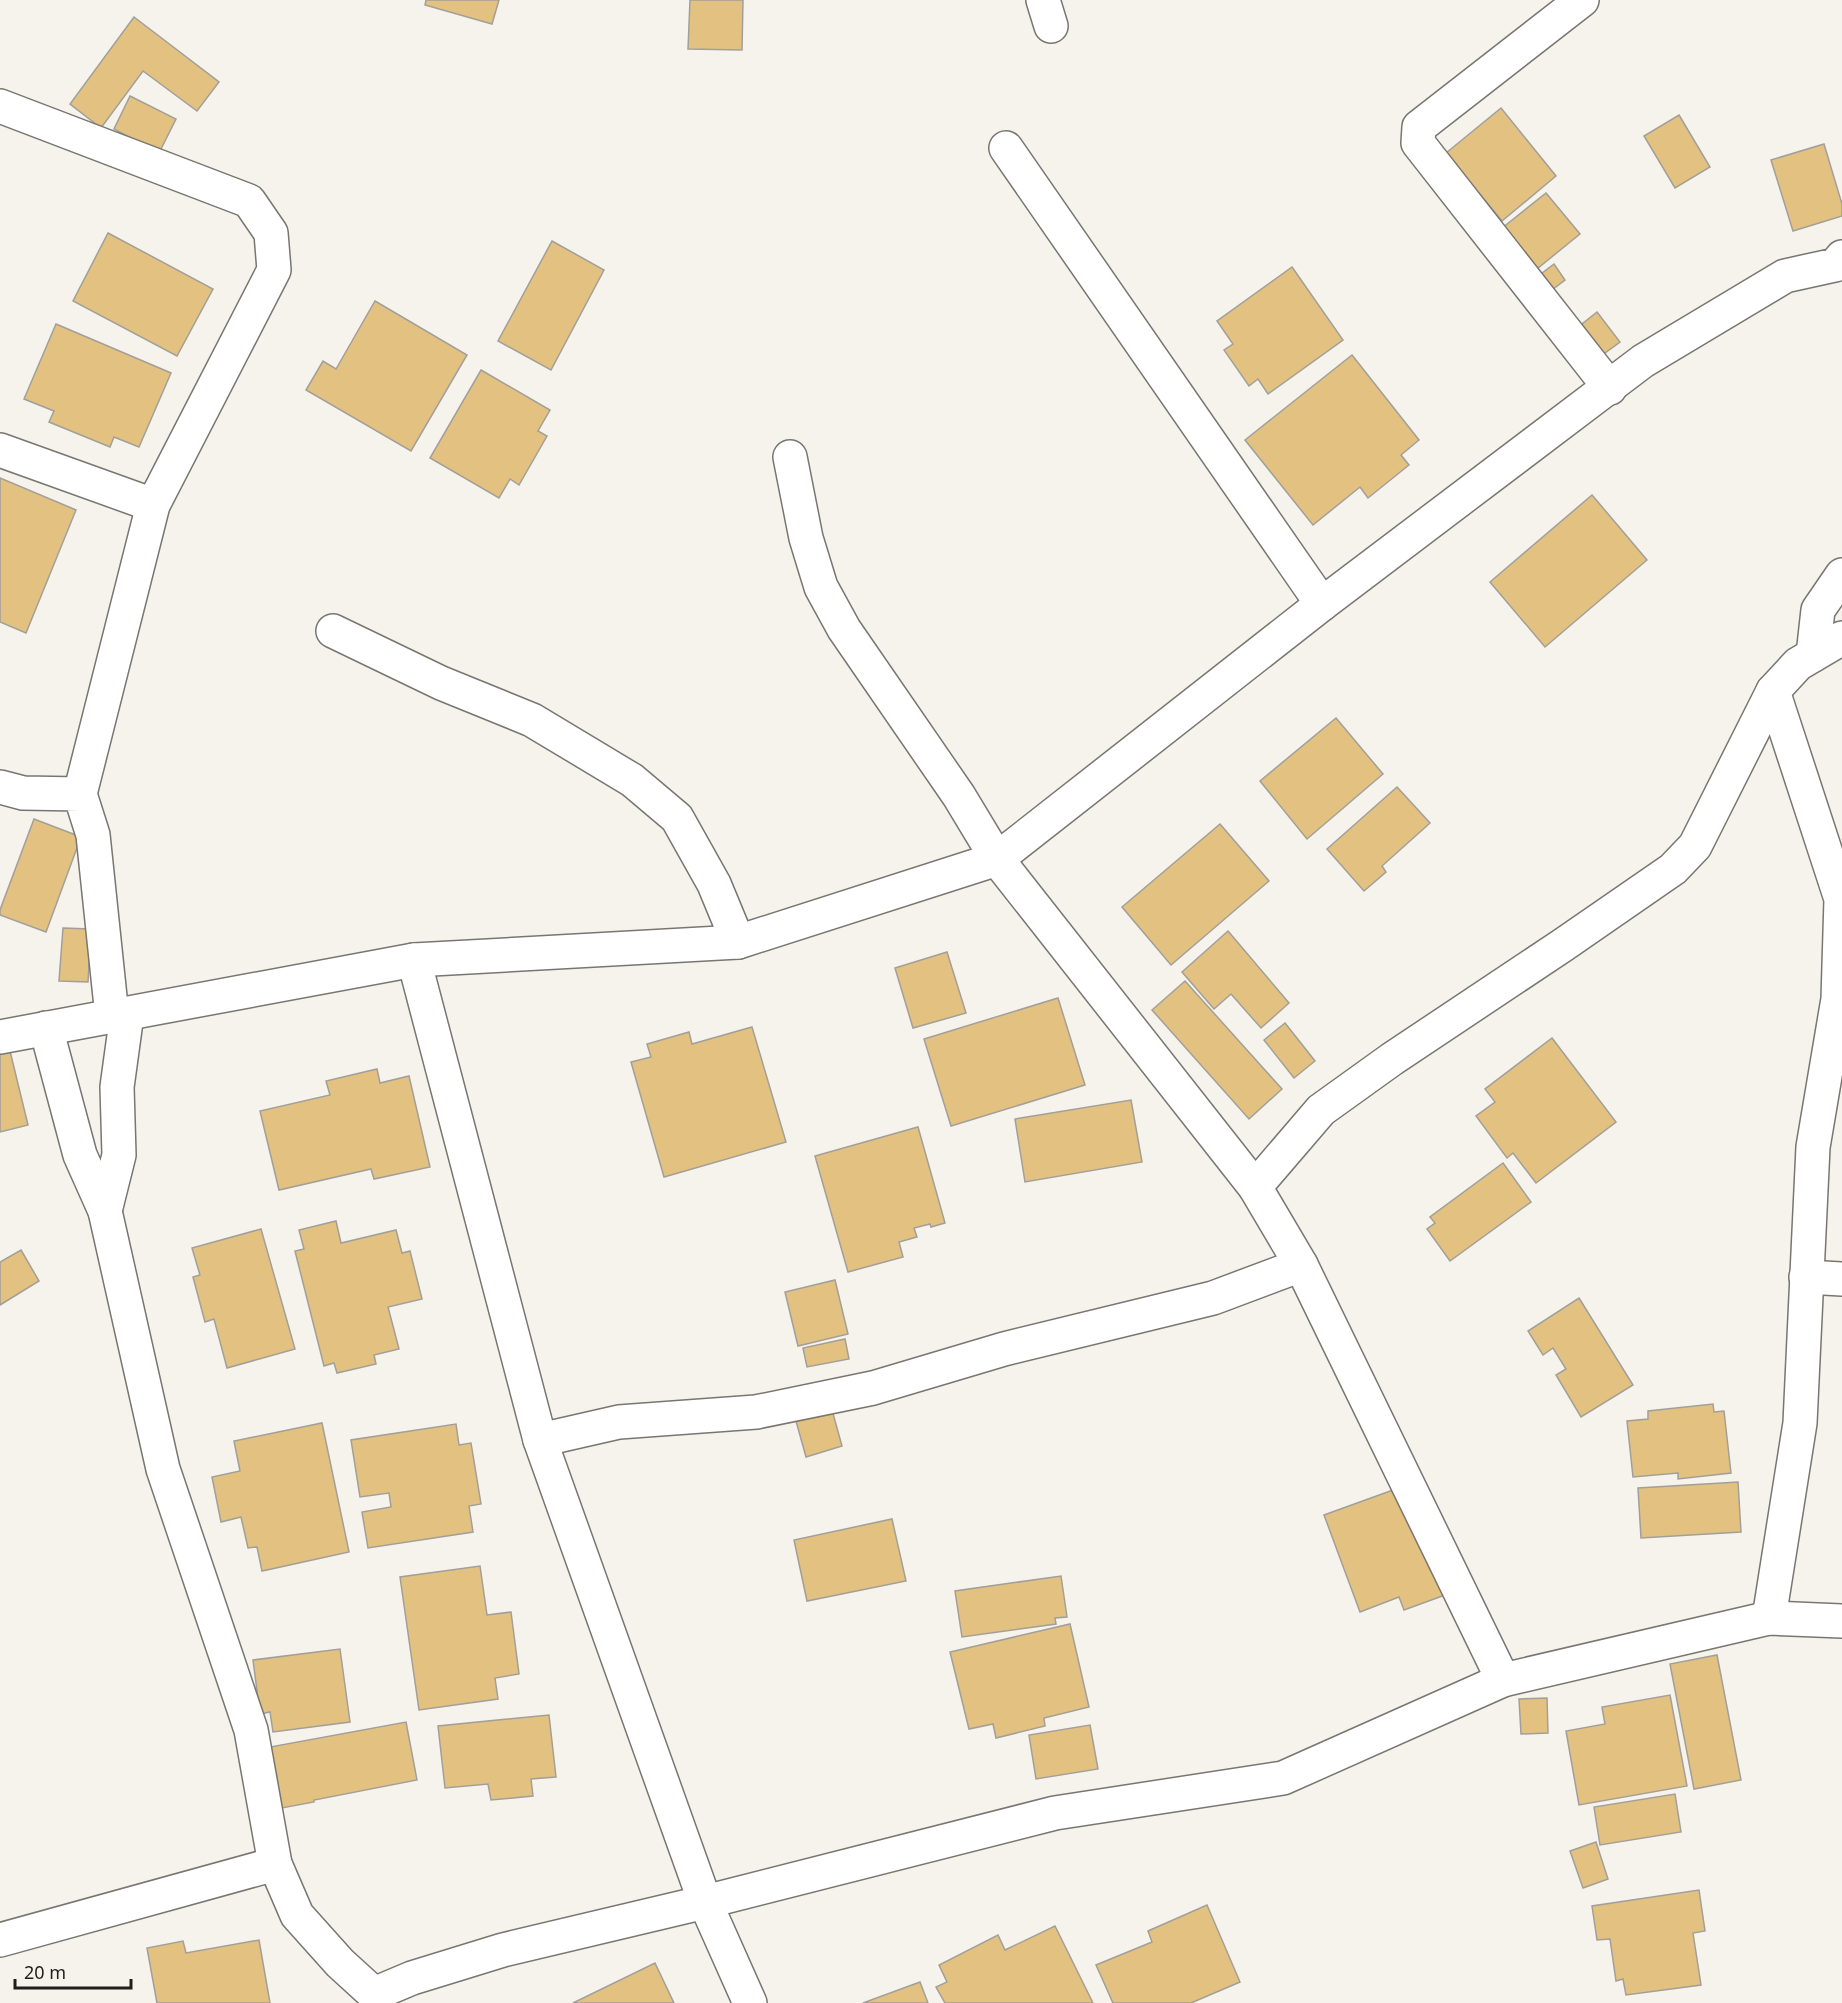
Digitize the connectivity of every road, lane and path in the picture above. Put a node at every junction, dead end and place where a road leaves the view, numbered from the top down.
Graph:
1 (1582, 0) edge
2 (0, 106) edge
3 (1006, 148) dead end
4 (1840, 266) edge
5 (1611, 388) junction
6 (0, 450) edge
7 (790, 457) dead end
8 (153, 505) junction
9 (1842, 575) edge
10 (1322, 604) junction
11 (333, 631) dead end
12 (1842, 638) edge
13 (1813, 655) junction
14 (1773, 691) junction
15 (0, 787) edge
16 (80, 794) junction
17 (997, 859) junction
18 (738, 942) junction
19 (414, 960) junction
20 (120, 1015) junction
21 (46, 1028) junction
22 (0, 1037) edge
23 (1255, 1187) junction
24 (105, 1211) junction
25 (1301, 1265) junction
26 (1806, 1277) junction
27 (1842, 1279) edge
28 (540, 1440) junction
29 (1769, 1618) junction
30 (1842, 1622) edge
31 (1503, 1680) junction
32 (275, 1864) junction
33 (705, 1902) junction
34 (0, 1940) edge
35 (371, 1998) edge
36 (750, 2003) edge

1 - 5 street
2 - 8 street
3 - 10 street
4 - 5 street
5 - 10 street
6 - 8 street
7 - 17 street
8 - 16 street
9 - 13 street
10 - 17 street
11 - 18 street
12 - 13 street
13 - 14 street
14 - 23 street
14 - 26 street
15 - 16 street
16 - 20 street
17 - 18 street
17 - 23 street
18 - 19 street
19 - 20 street
19 - 28 street
20 - 21 street
20 - 24 street
21 - 22 street
21 - 24 street
23 - 25 street
24 - 32 street
25 - 28 street
25 - 31 street
26 - 27 street
26 - 29 street
28 - 33 street
29 - 30 street
29 - 31 street
31 - 33 street
32 - 34 street
32 - 35 street
33 - 35 street
33 - 36 street

